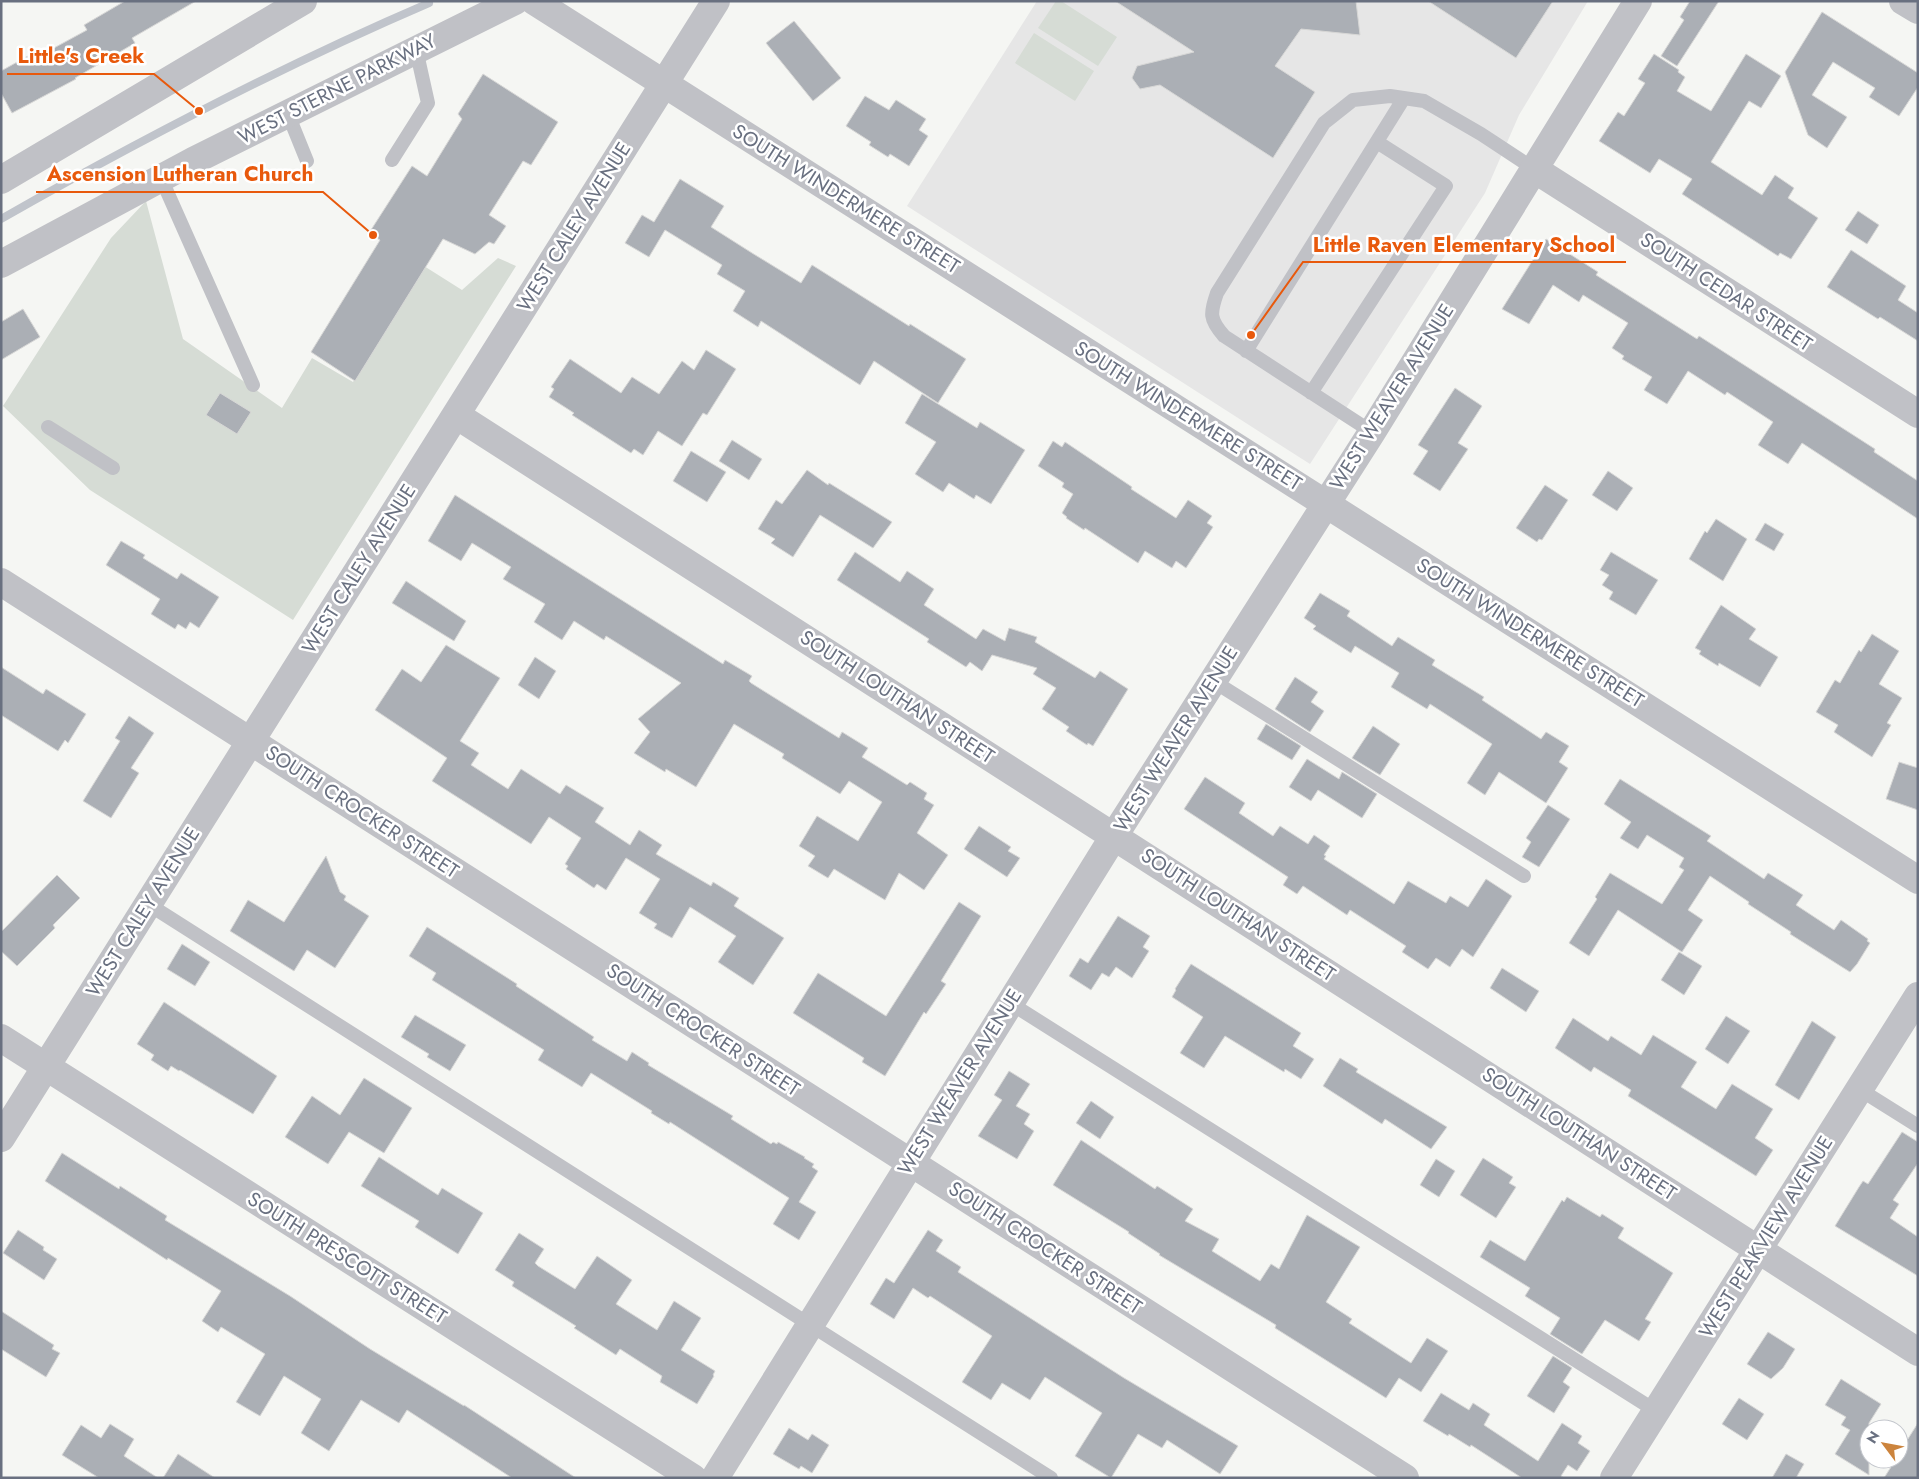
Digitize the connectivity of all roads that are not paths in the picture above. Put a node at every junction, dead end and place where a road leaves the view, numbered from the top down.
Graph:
1 (303, 1) edge
2 (515, 1) edge
3 (534, 1) edge
4 (716, 1) edge
5 (1638, 1) edge
6 (1903, 1) edge
7 (1918, 10) edge
8 (416, 49) junction
9 (664, 84) junction
10 (1404, 98) junction
11 (288, 114) junction
12 (1377, 142) junction
13 (392, 160) dead end
14 (307, 161) dead end
15 (1534, 169) junction
16 (161, 178) junction
17 (1, 180) edge
18 (1, 264) edge
19 (1246, 351) junction
20 (253, 385) dead end
21 (1311, 393) junction
22 (1918, 414) edge
23 (456, 415) junction
24 (48, 427) dead end
25 (1372, 432) junction
26 (113, 468) dead end
27 (1325, 504) junction
28 (1, 582) edge
29 (1213, 681) junction
30 (250, 741) junction
31 (1114, 836) junction
32 (1524, 876) dead end
33 (1918, 880) edge
34 (148, 904) junction
35 (1918, 996) edge
36 (1010, 1003) junction
37 (1, 1038) edge
38 (46, 1066) junction
39 (1859, 1089) junction
40 (1918, 1126) edge
41 (1, 1138) edge
42 (910, 1162) junction
43 (1758, 1249) junction
44 (810, 1324) junction
45 (1918, 1352) edge
46 (1656, 1410) junction
47 (693, 1478) edge
48 (715, 1478) edge
49 (1051, 1478) edge
50 (1405, 1478) edge
51 (1614, 1478) edge

1 - 17 street
2 - 8 street, WEST STERNE PARKWAY
3 - 9 street, SOUTH WINDERMERE STREET
4 - 9 street, WEST CALEY AVENUE
5 - 15 street, WEST WEAVER AVENUE
6 - 7 street
8 - 11 street, WEST STERNE PARKWAY
8 - 13 lane
9 - 23 street, WEST CALEY AVENUE
9 - 27 street, SOUTH WINDERMERE STREET
10 - 12 lane
10 - 15 lane
10 - 19 lane
11 - 14 lane
11 - 16 street, WEST STERNE PARKWAY
12 - 19 lane
12 - 21 lane
15 - 22 street, SOUTH CEDAR STREET
15 - 25 street, WEST WEAVER AVENUE
16 - 18 street, WEST STERNE PARKWAY
16 - 20 lane
19 - 21 lane
21 - 25 lane
23 - 30 street, WEST CALEY AVENUE
23 - 31 street, SOUTH LOUTHAN STREET
24 - 26 lane
25 - 27 street, WEST WEAVER AVENUE
27 - 29 street, WEST WEAVER AVENUE
27 - 33 street, SOUTH WINDERMERE STREET
28 - 30 street, SOUTH CROCKER STREET
29 - 31 street, WEST WEAVER AVENUE
29 - 32 lane
30 - 34 street, WEST CALEY AVENUE
30 - 42 street, SOUTH CROCKER STREET
31 - 36 street, WEST WEAVER AVENUE
31 - 43 street, SOUTH LOUTHAN STREET
34 - 38 street, WEST CALEY AVENUE
34 - 44 lane
35 - 39 street, WEST PEAKVIEW AVENUE
36 - 42 street, WEST WEAVER AVENUE
36 - 46 lane
37 - 38 street, SOUTH PRESCOTT STREET
38 - 41 street, WEST CALEY AVENUE
38 - 47 street, SOUTH PRESCOTT STREET
39 - 40 lane
39 - 43 street, WEST PEAKVIEW AVENUE
42 - 44 street, WEST WEAVER AVENUE
42 - 50 street, SOUTH CROCKER STREET
43 - 45 street, SOUTH LOUTHAN STREET
43 - 46 street, WEST PEAKVIEW AVENUE
44 - 48 street, WEST WEAVER AVENUE
44 - 49 lane
46 - 51 street, WEST PEAKVIEW AVENUE

